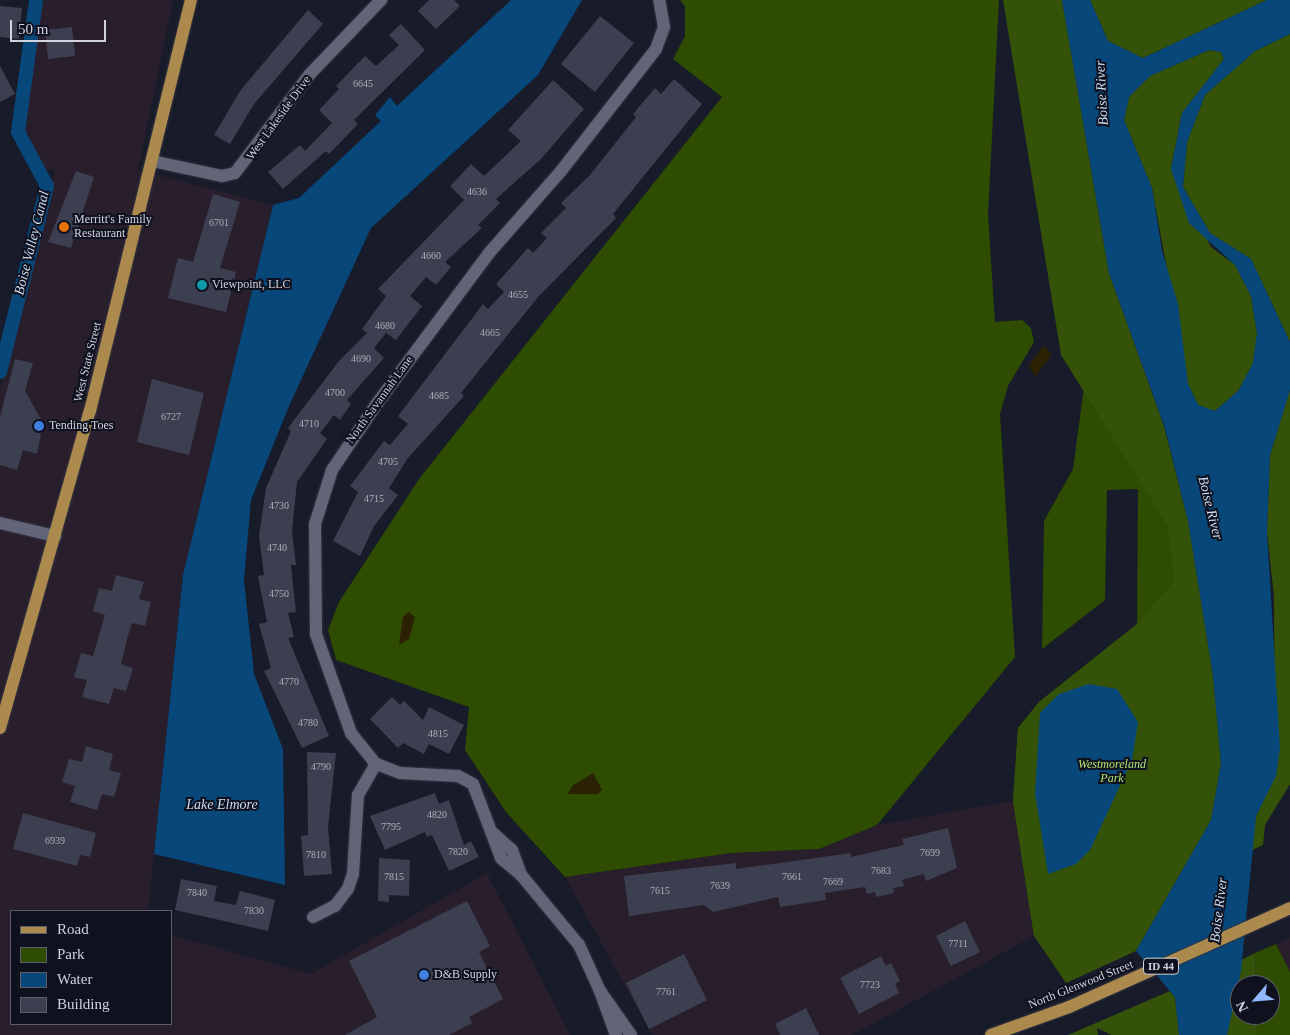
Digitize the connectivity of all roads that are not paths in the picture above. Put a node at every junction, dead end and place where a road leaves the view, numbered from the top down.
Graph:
1 (191, 0) edge
2 (381, 0) edge
3 (660, 0) edge
4 (152, 161) junction
5 (0, 523) edge
6 (54, 536) junction
7 (0, 728) edge
8 (376, 764) junction
9 (1290, 908) edge
10 (313, 917) dead end
11 (600, 991) junction
12 (616, 1035) edge
13 (631, 1035) edge
14 (991, 1035) edge

1 - 4 main road, West State Street
2 - 4 street, West Lakeside Drive
3 - 8 street, North Savannah Lane
4 - 6 main road, West State Street
5 - 6 street
6 - 7 main road, West State Street
8 - 10 street
8 - 11 street
9 - 14 main road, North Glenwood Street / ID 44
11 - 12 street
11 - 13 street

